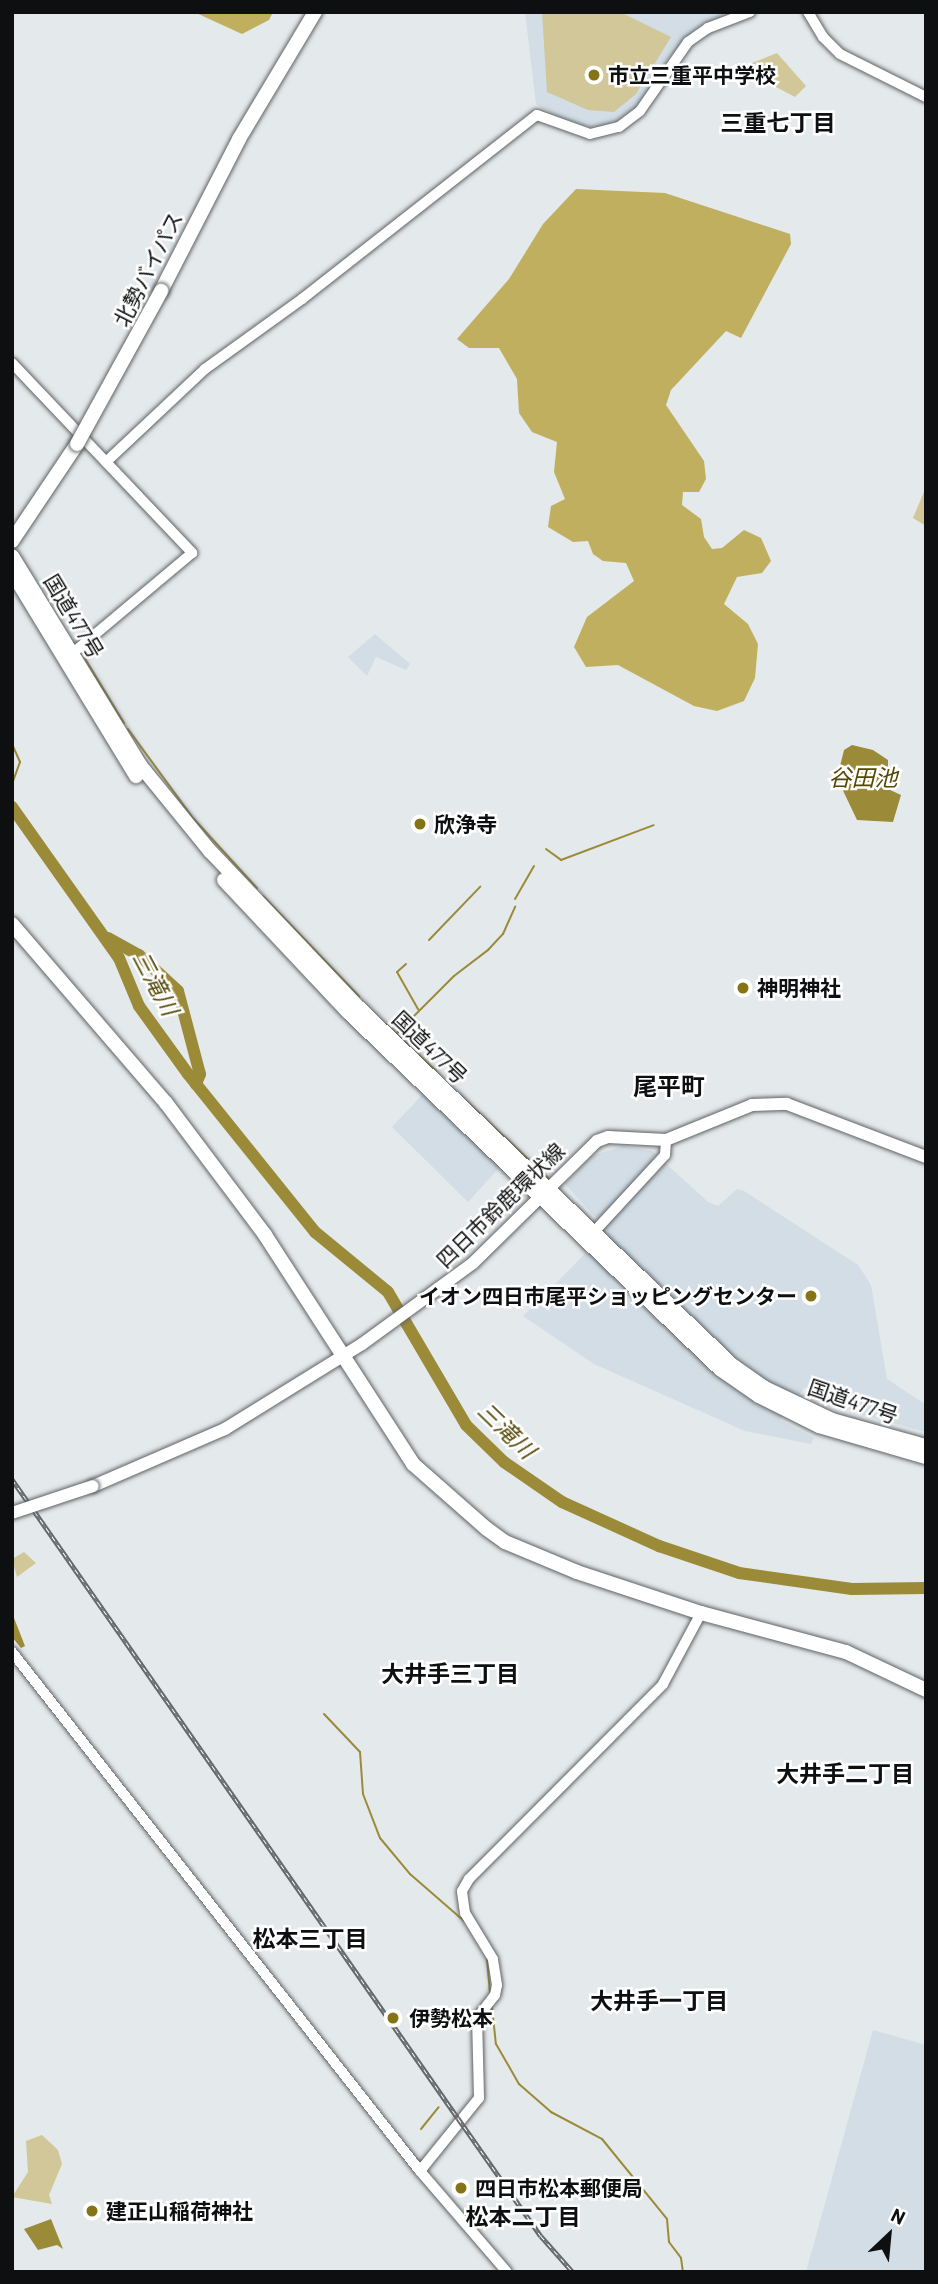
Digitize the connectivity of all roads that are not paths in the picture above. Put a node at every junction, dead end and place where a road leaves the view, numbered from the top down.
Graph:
1 (315, 12) edge
2 (750, 12) edge
3 (808, 12) edge
4 (926, 97) edge
5 (12, 363) edge
6 (106, 462) junction
7 (12, 541) edge
8 (12, 556) edge
9 (12, 572) edge
10 (68, 656) junction
11 (12, 924) edge
12 (666, 1140) junction
13 (926, 1157) edge
14 (544, 1193) junction
15 (593, 1233) junction
16 (345, 1355) junction
17 (262, 1405) junction
18 (255, 1420) dead end
19 (926, 1446) edge
20 (184, 1449) junction
21 (926, 1457) edge
22 (93, 1486) junction
23 (12, 1513) edge
24 (701, 1613) junction
25 (12, 1652) edge
26 (926, 1690) edge
27 (420, 2171) junction
28 (507, 2272) edge

1 - 7 highway, 北勢バイパス, bridge
2 - 6 street
3 - 4 street
5 - 6 street
6 - 10 street
8 - 10 highway, 国道477号
9 - 10 highway, 国道477号
10 - 14 highway, 国道477号
11 - 16 highway
12 - 13 main road, 四日市鈴鹿環状線
12 - 14 main road, 四日市鈴鹿環状線
12 - 15 street
14 - 15 highway, 国道477号
14 - 16 main road, 四日市鈴鹿環状線
14 - 21 highway, 国道477号
15 - 19 highway, 国道477号
16 - 17 main road, 四日市鈴鹿環状線
16 - 24 highway
17 - 20 main road
17 - 22 main road, 四日市鈴鹿環状線
18 - 20 main road
20 - 22 main road
22 - 23 main road, 四日市鈴鹿環状線, bridge
24 - 26 highway
24 - 27 street
25 - 27 street
27 - 28 street

